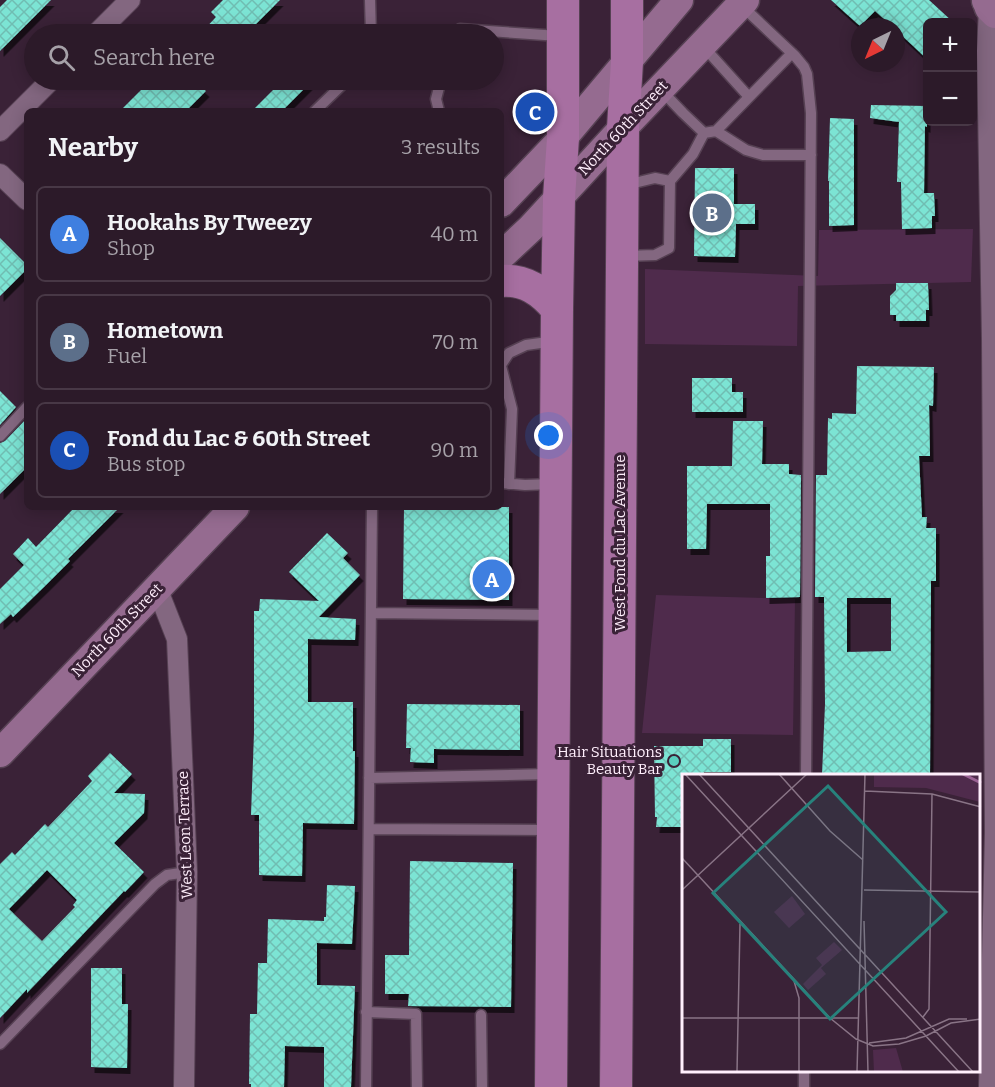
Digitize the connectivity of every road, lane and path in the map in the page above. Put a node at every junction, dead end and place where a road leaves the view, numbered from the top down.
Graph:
1 (130, 0) edge
2 (370, 0) edge
3 (563, 0) edge
4 (627, 0) edge
5 (679, 0) edge
6 (743, 2) edge
7 (987, 5) edge
8 (106, 24) edge
9 (370, 24) edge
10 (504, 32) edge
11 (562, 36) junction
12 (702, 45) junction
13 (792, 53) junction
14 (627, 62) junction
15 (660, 89) junction
16 (41, 90) edge
17 (336, 90) edge
18 (438, 90) edge
19 (749, 97) junction
20 (318, 108) edge
21 (438, 108) edge
22 (623, 128) junction
23 (0, 131) edge
24 (716, 131) junction
25 (704, 133) junction
26 (563, 138) junction
27 (811, 155) junction
28 (0, 174) edge
29 (670, 181) junction
30 (622, 186) junction
31 (504, 194) edge
32 (24, 197) edge
33 (559, 198) junction
34 (504, 253) edge
35 (622, 256) junction
36 (504, 280) edge
37 (557, 309) junction
38 (994, 337) edge
39 (556, 341) junction
40 (504, 361) edge
41 (504, 378) edge
42 (24, 410) edge
43 (994, 434) edge
44 (0, 436) edge
45 (505, 484) edge
46 (555, 484) junction
47 (232, 510) edge
48 (372, 510) edge
49 (157, 588) junction
50 (371, 613) junction
51 (555, 615) junction
52 (0, 753) edge
53 (553, 774) junction
54 (806, 774) edge
55 (369, 778) junction
56 (369, 829) junction
57 (553, 830) junction
58 (995, 832) edge
59 (187, 872) junction
60 (993, 1003) edge
61 (366, 1012) junction
62 (481, 1015) dead end
63 (0, 1044) edge
64 (184, 1087) edge
65 (366, 1087) edge
66 (417, 1087) edge
67 (482, 1087) edge
68 (551, 1087) edge
69 (616, 1087) edge
70 (989, 1087) edge

1 - 8 street
2 - 9 lane
3 - 11 main road
4 - 14 main road, West Fond du Lac Avenue
5 - 14 main road
6 - 12 main road, North 60th Street
6 - 13 lane
7 - 38 street
10 - 11 lane
11 - 26 main road
12 - 15 main road, North 60th Street
12 - 19 lane
13 - 19 lane
13 - 27 lane
14 - 22 main road, West Fond du Lac Avenue
14 - 26 main road
15 - 22 main road, North 60th Street
15 - 25 lane
16 - 23 street
17 - 20 lane
18 - 21 lane
19 - 24 lane
22 - 30 main road, West Fond du Lac Avenue
22 - 33 main road, North 60th Street
24 - 25 lane
24 - 27 lane
25 - 29 lane
26 - 31 main road
26 - 33 main road
27 - 54 lane
28 - 32 street
29 - 30 lane
29 - 35 lane
30 - 35 main road, West Fond du Lac Avenue
33 - 34 main road, North 60th Street
33 - 37 main road
35 - 69 main road, West Fond du Lac Avenue
36 - 37 main road
37 - 39 main road
38 - 43 street
39 - 40 lane
39 - 46 main road
41 - 45 lane
42 - 44 lane
43 - 58 street
45 - 46 lane
46 - 51 main road
47 - 49 main road, North 60th Street
48 - 50 lane
49 - 52 main road, North 60th Street
49 - 59 street, West Leon Terrace
50 - 51 lane
50 - 55 lane
51 - 53 main road
53 - 55 lane
53 - 57 main road
55 - 56 lane
56 - 57 lane
56 - 61 lane
57 - 68 main road
58 - 60 street
59 - 63 lane
59 - 64 street, West Leon Terrace
60 - 70 street
61 - 65 lane
61 - 66 lane
62 - 67 lane

